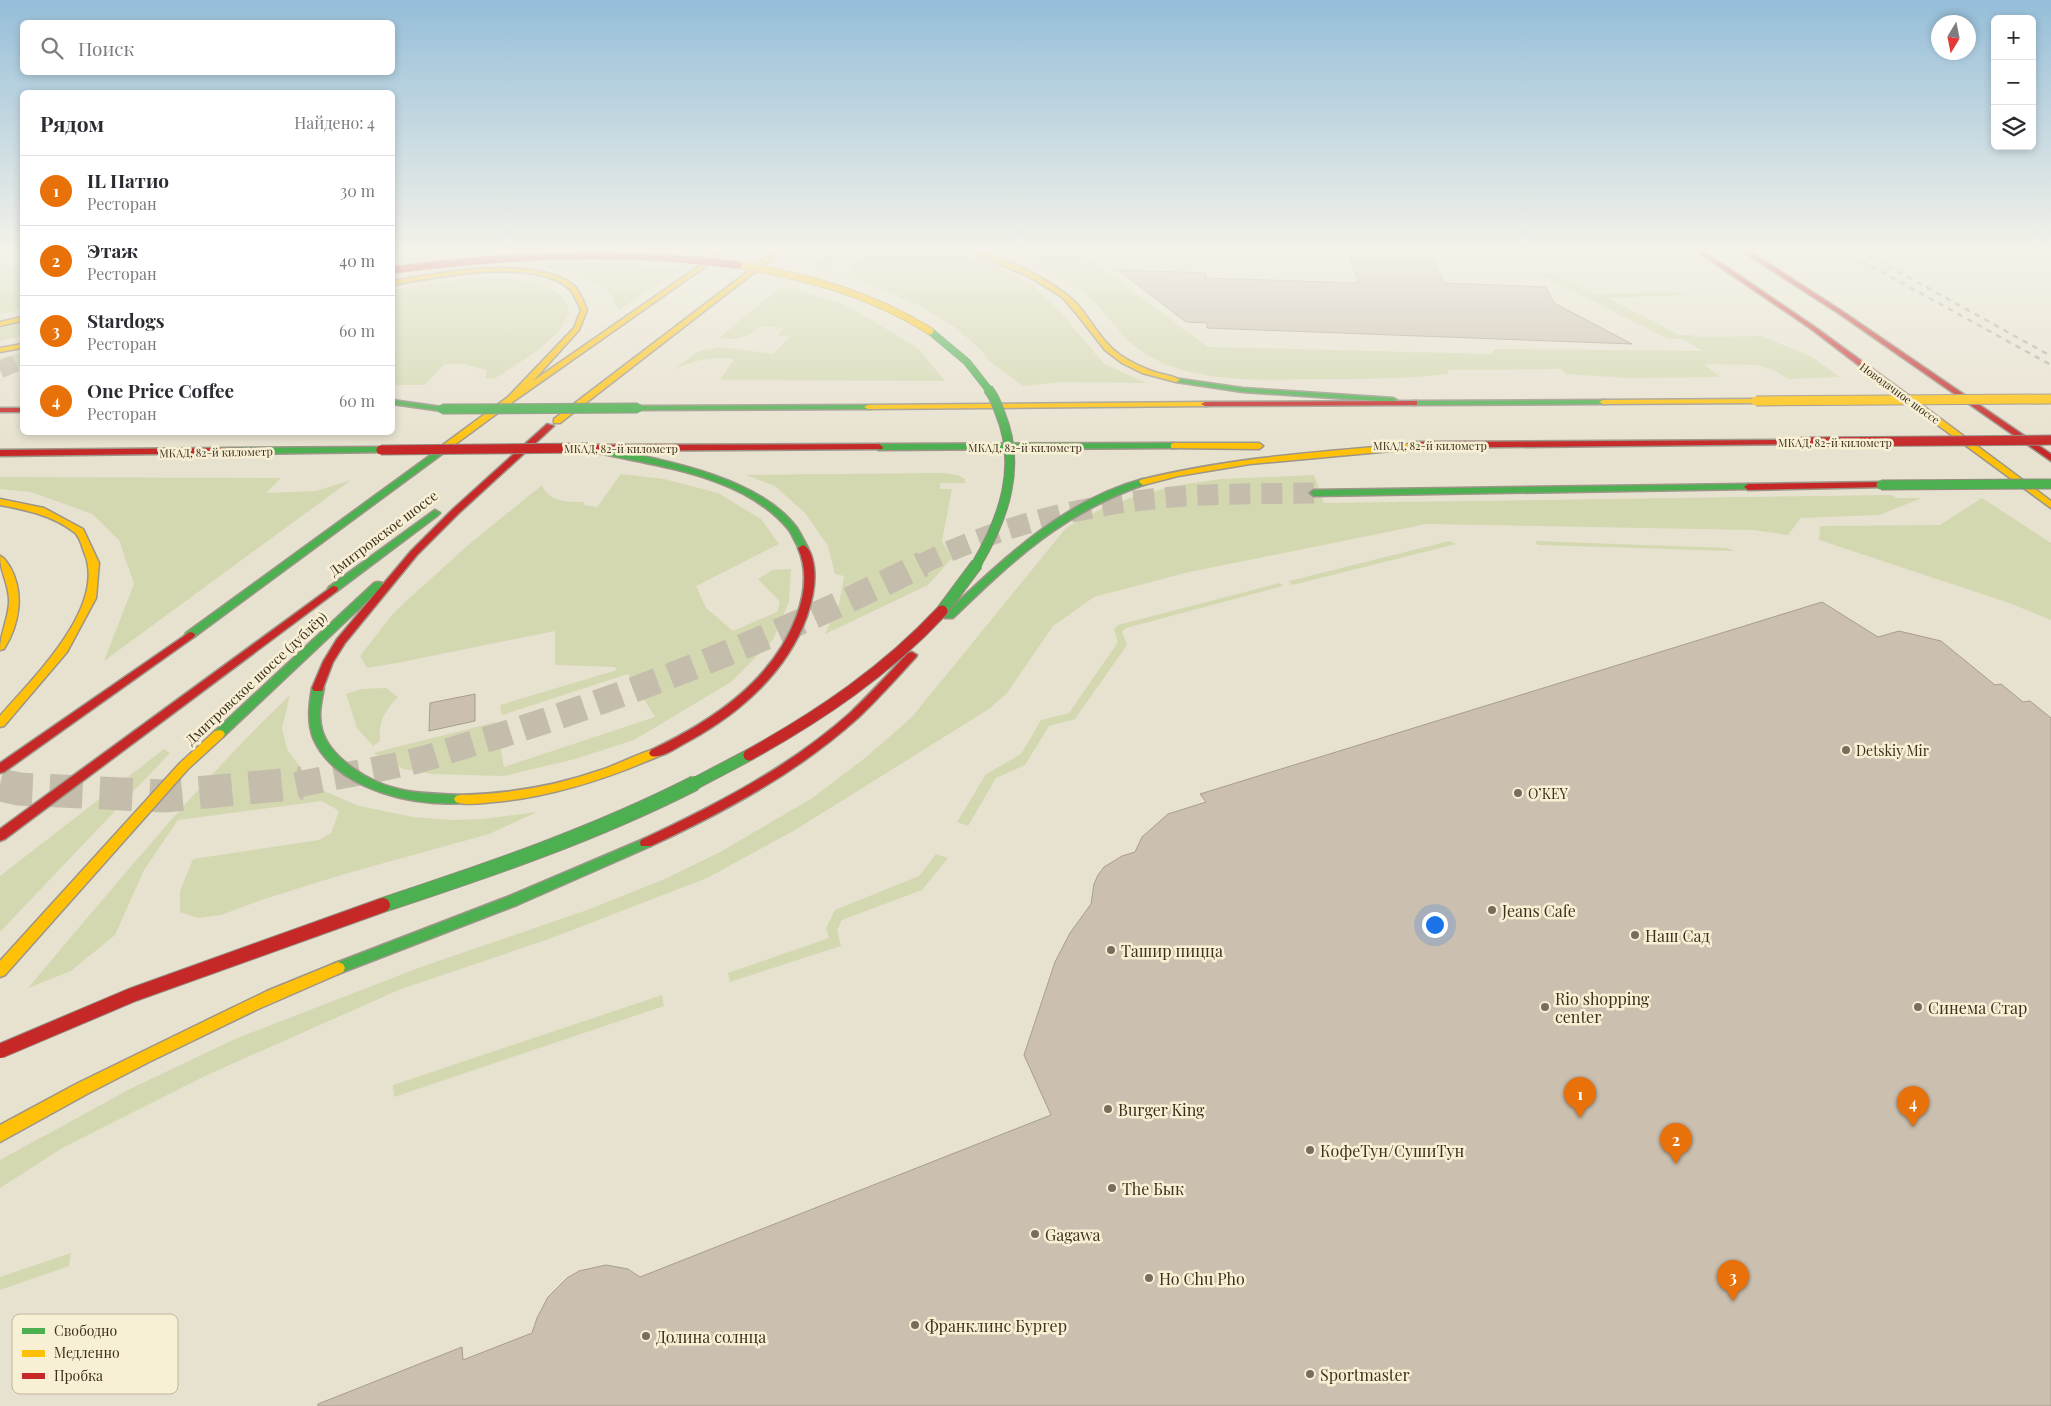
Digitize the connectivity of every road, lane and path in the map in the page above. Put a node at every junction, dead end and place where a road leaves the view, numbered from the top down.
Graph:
1 (582, 316) edge
2 (631, 316) edge
3 (694, 316) edge
4 (903, 316) edge
5 (1081, 316) edge
6 (1795, 316) edge
7 (1845, 316) edge
8 (20, 319) edge
9 (0, 324) edge
10 (20, 346) edge
11 (0, 350) edge
12 (511, 399) junction
13 (2051, 399) edge
14 (395, 402) edge
15 (1452, 404) junction
16 (395, 408) edge
17 (442, 409) junction
18 (0, 410) edge
19 (20, 410) edge
20 (550, 426) junction
21 (2051, 440) edge
22 (1432, 445) junction
23 (588, 448) junction
24 (0, 454) edge
25 (2051, 458) edge
26 (2051, 484) edge
27 (1314, 494) tunnel mouth
28 (0, 502) edge
29 (2051, 505) edge
30 (424, 542) junction
31 (0, 559) edge
32 (0, 647) edge
33 (0, 723) edge
34 (0, 769) edge
35 (0, 836) edge
36 (0, 971) edge
37 (0, 1051) edge
38 (0, 1134) edge

1 - 12 main road
2 - 12 main road
3 - 20 main road, Дмитровское шоссе
4 - 37 main road, bridge
5 - 15 main road
6 - 29 main road, Новодачное шоссе
7 - 25 main road
8 - 9 main road
10 - 11 main road
12 - 34 main road
13 - 15 main road, bridge
14 - 17 main road
15 - 17 main road, bridge
16 - 17 main road
18 - 19 main road
20 - 30 main road, Дмитровское шоссе (дублёр)
20 - 35 main road, Дмитровское шоссе
21 - 22 main road, МКАД, 82-й километр, bridge
22 - 23 main road, МКАД, 82-й километр
22 - 38 main road
23 - 24 main road, МКАД, 82-й километр, bridge
23 - 30 main road
26 - 27 main road, bridge
28 - 33 main road
30 - 36 main road, Дмитровское шоссе (дублёр)
31 - 32 main road

